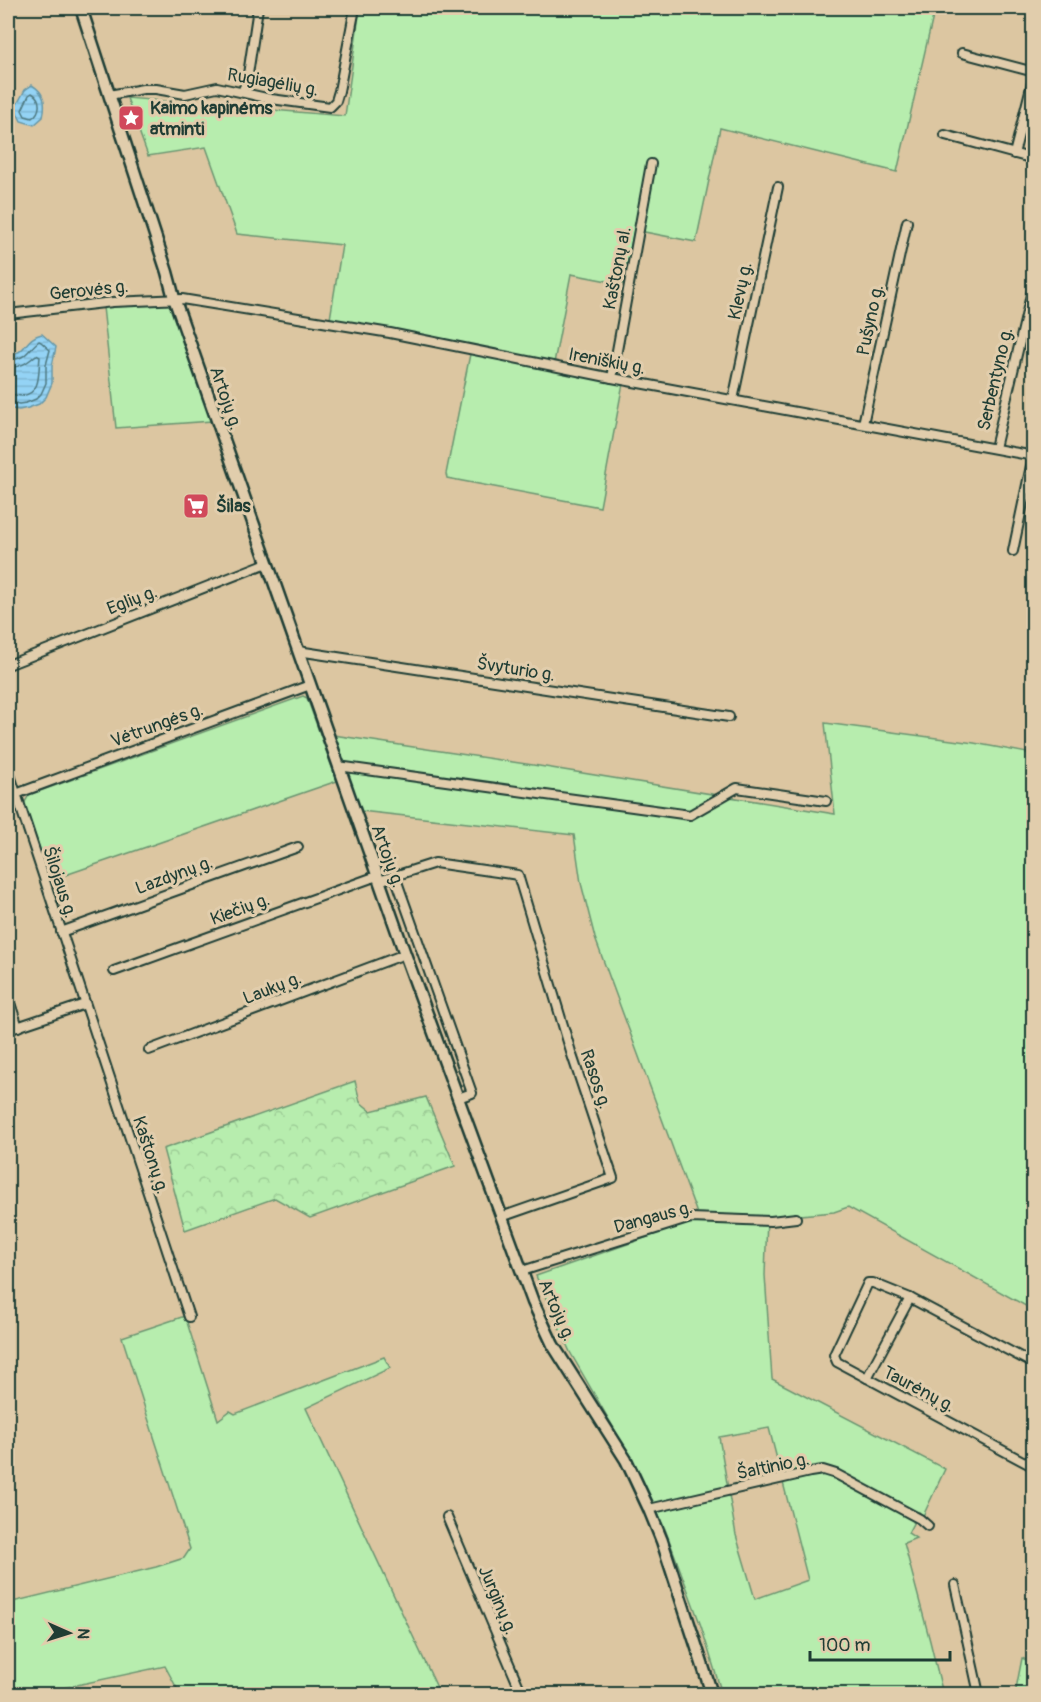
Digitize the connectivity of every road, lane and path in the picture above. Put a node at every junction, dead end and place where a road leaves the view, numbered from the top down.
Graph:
1 (81, 8) edge
2 (258, 8) edge
3 (355, 8) edge
4 (962, 53) dead end
5 (1034, 73) edge
6 (242, 92) junction
7 (109, 95) junction
8 (945, 135) dead end
9 (1014, 154) junction
10 (1034, 159) edge
11 (651, 164) dead end
12 (778, 187) dead end
13 (907, 222) dead end
14 (1034, 282) edge
15 (174, 298) junction
16 (8, 314) edge
17 (612, 378) junction
18 (732, 400) junction
19 (862, 424) junction
20 (995, 448) junction
21 (1033, 456) edge
22 (1013, 551) dead end
23 (267, 563) junction
24 (298, 651) junction
25 (8, 665) edge
26 (310, 685) junction
27 (729, 717) dead end
28 (338, 766) junction
29 (8, 769) edge
30 (16, 794) junction
31 (826, 801) dead end
32 (298, 847) dead end
33 (518, 875) joint
34 (395, 876) junction
35 (378, 878) junction
36 (61, 932) junction
37 (405, 954) junction
38 (114, 971) dead end
39 (8, 997) edge
40 (85, 1004) junction
41 (18, 1027) junction
42 (8, 1030) edge
43 (149, 1050) dead end
44 (458, 1098) junction
45 (501, 1217) junction
46 (796, 1218) dead end
47 (522, 1271) junction
48 (910, 1298) junction
49 (189, 1317) dead end
50 (1034, 1364) edge
51 (867, 1378) junction
52 (1034, 1467) edge
53 (649, 1509) junction
54 (447, 1517) dead end
55 (928, 1526) dead end
56 (955, 1585) dead end
57 (522, 1695) edge
58 (712, 1695) edge
59 (979, 1695) edge

1 - 7 main road, Artojų g.
2 - 6 street
3 - 6 street, Rugiagėlių g.
4 - 5 street
5 - 9 street
6 - 7 street, Rugiagėlių g.
7 - 15 main road, Artojų g.
8 - 9 street
9 - 10 street
11 - 17 street, Kaštonų al.
12 - 18 street, Klevų g.
13 - 19 street, Pušyno g.
14 - 20 street, Serbentyno g.
15 - 16 street, Gerovės g.
15 - 17 street, Ireniškių g.
15 - 23 main road, Artojų g.
17 - 18 street, Ireniškių g.
18 - 19 street, Ireniškių g.
19 - 20 street, Ireniškių g.
20 - 21 street, Ireniškių g.
21 - 22 street
23 - 24 main road, Artojų g.
23 - 25 street, Eglių g.
24 - 26 main road, Artojų g.
24 - 27 street, Švyturio g.
26 - 28 main road, Artojų g.
26 - 30 street, Vėtrungės g.
28 - 31 street
28 - 35 main road, Artojų g.
29 - 30 street, Šilojaus g.
30 - 36 street, Šilojaus g.
32 - 36 street, Lazdynų g.
33 - 34 street, Kiečių g.
33 - 45 street, Rasos g.
34 - 35 street, Kiečių g.
34 - 44 street
35 - 37 main road, Artojų g.
35 - 38 street, Kiečių g.
36 - 40 street, Šilojaus g.
37 - 43 street, Laukų g.
37 - 44 main road, Artojų g.
39 - 41 street
40 - 41 street
40 - 49 street, Kaštonų g.
41 - 42 street
44 - 45 main road, Artojų g.
45 - 47 main road, Artojų g.
46 - 47 street, Dangaus g.
47 - 53 main road, Artojų g.
48 - 50 street
48 - 51 street, Taurėnų g.
48 - 51 street
51 - 52 street, Taurėnų g.
53 - 55 street, Šaltinio g.
53 - 58 main road, Artojų g.
54 - 57 street, Jurginų g.
56 - 59 street

